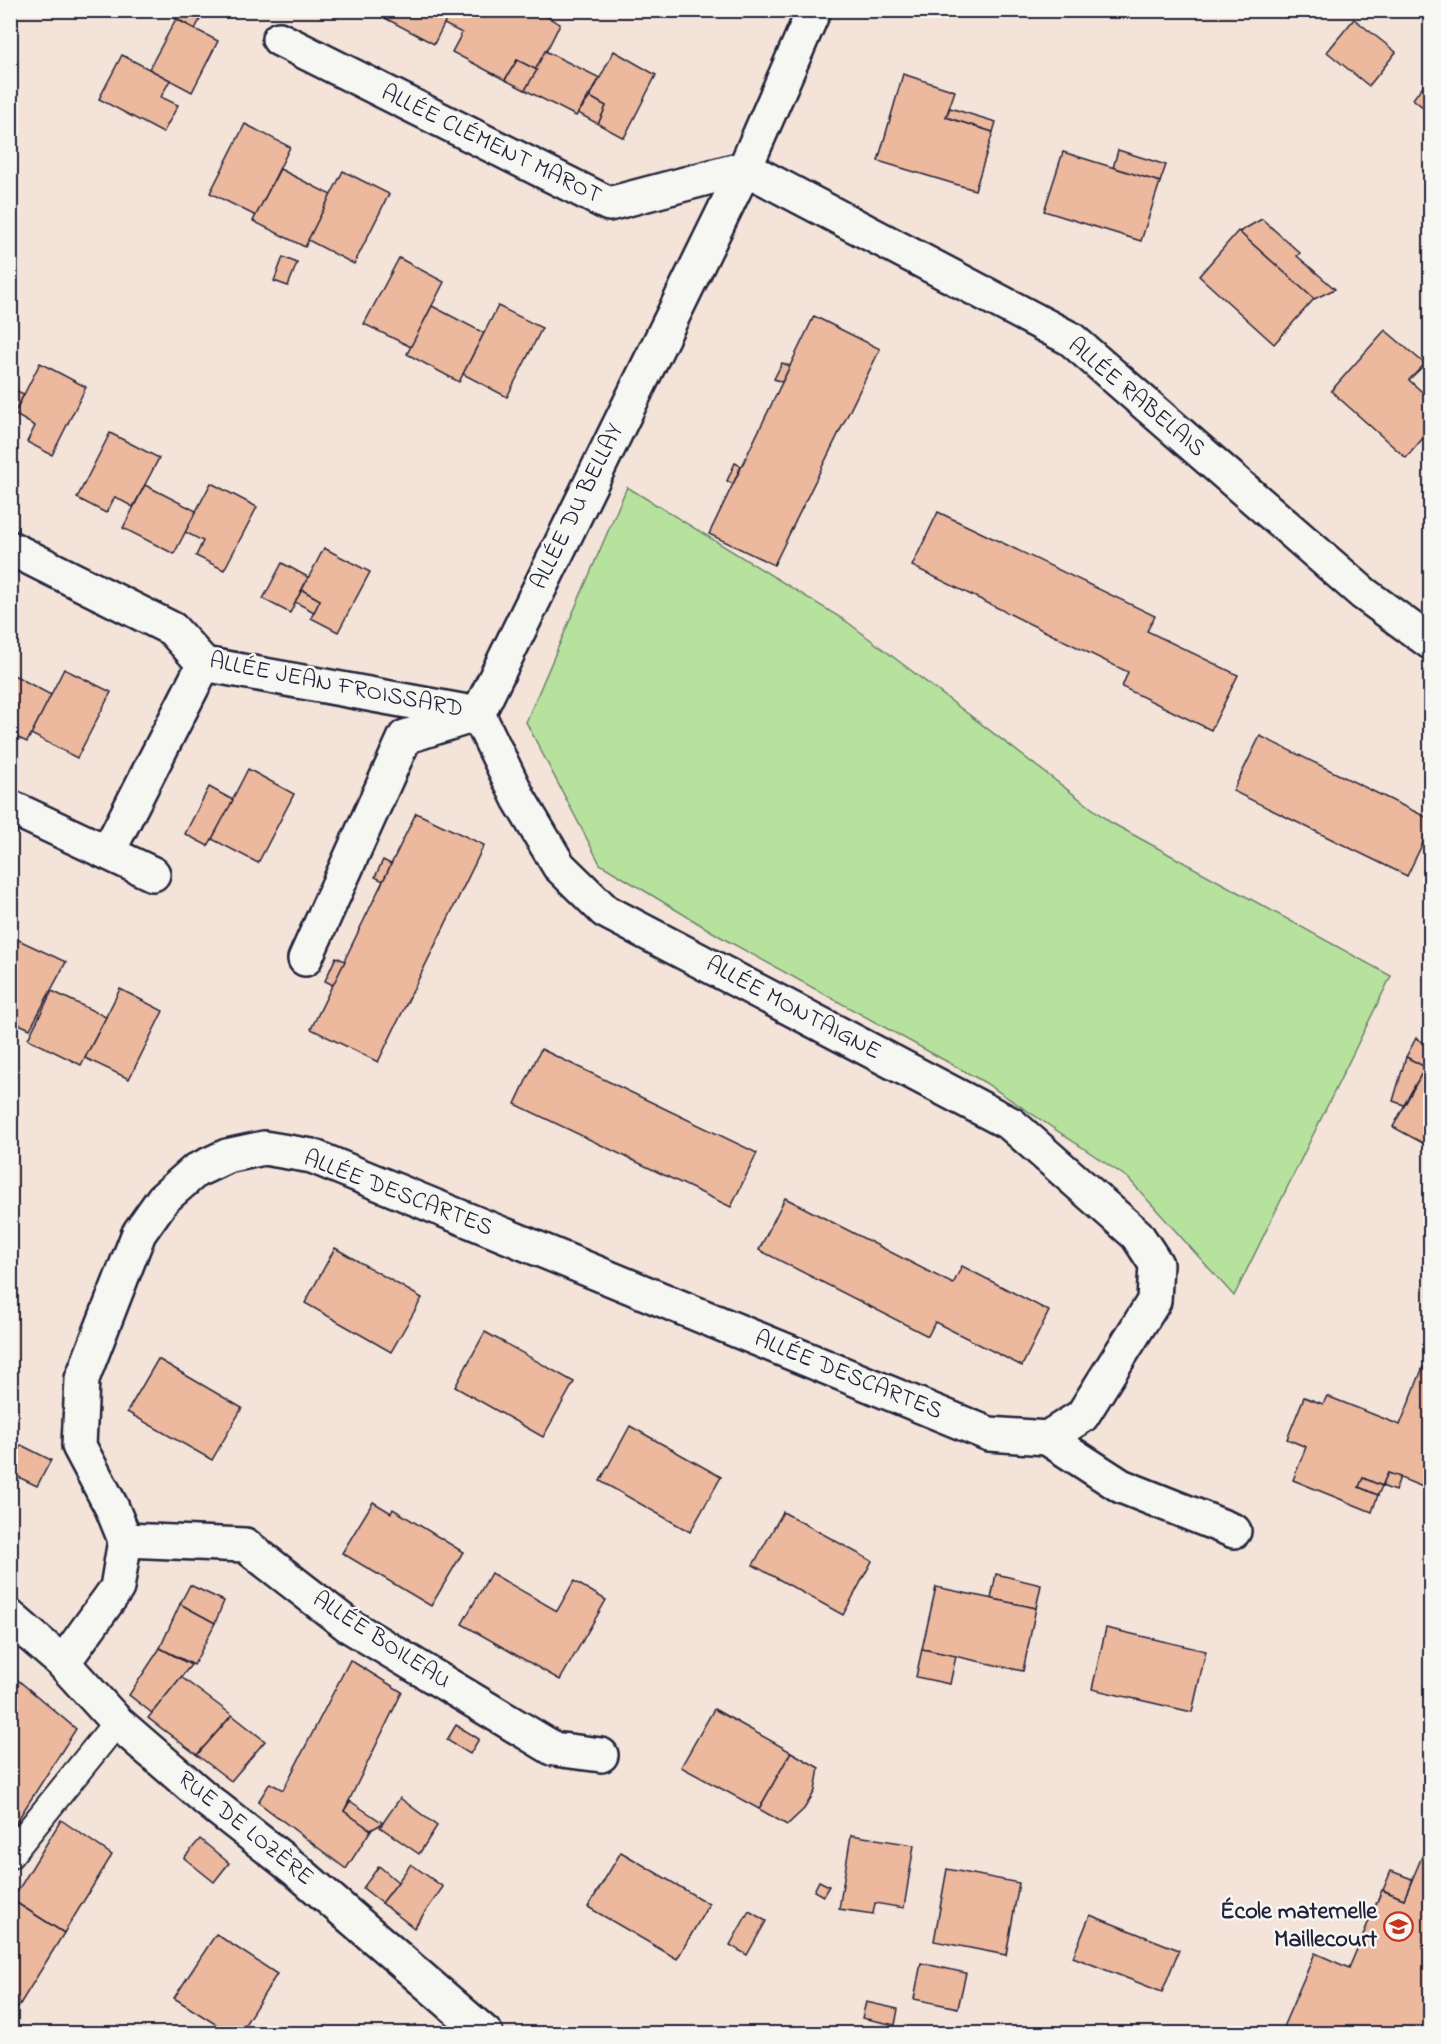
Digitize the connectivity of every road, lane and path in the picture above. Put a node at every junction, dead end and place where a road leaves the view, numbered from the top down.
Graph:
1 (814, 10) edge
2 (279, 39) dead end
3 (745, 168) junction
4 (10, 548) edge
5 (1431, 642) edge
6 (204, 664) junction
7 (478, 714) junction
8 (10, 807) edge
9 (108, 852) junction
10 (153, 873) dead end
11 (305, 959) dead end
12 (1047, 1438) junction
13 (1234, 1531) dead end
14 (125, 1540) junction
15 (10, 1617) edge
16 (63, 1663) junction
17 (117, 1722) junction
18 (601, 1755) dead end
19 (10, 1855) edge
20 (486, 2034) edge

1 - 3 street, ALLÉE DU BELLAY
2 - 3 street, ALLÉE CLÉMENT MAROT
3 - 5 street, ALLÉE RABELAIS
3 - 7 street, ALLÉE DU BELLAY
4 - 6 street, ALLÉE JEAN FROISSARD
6 - 7 street, ALLÉE JEAN FROISSARD
6 - 9 street
7 - 11 street
7 - 12 street, ALLÉE MONTAIGNE
8 - 9 street
9 - 10 street
12 - 13 street, ALLÉE DESCARTES
12 - 14 street, ALLÉE DESCARTES
14 - 16 street
14 - 18 street, ALLÉE BOILEAU
15 - 16 street, RUE DE LOZÈRE
16 - 17 street, RUE DE LOZÈRE
17 - 19 lane
17 - 20 street, RUE DE LOZÈRE

